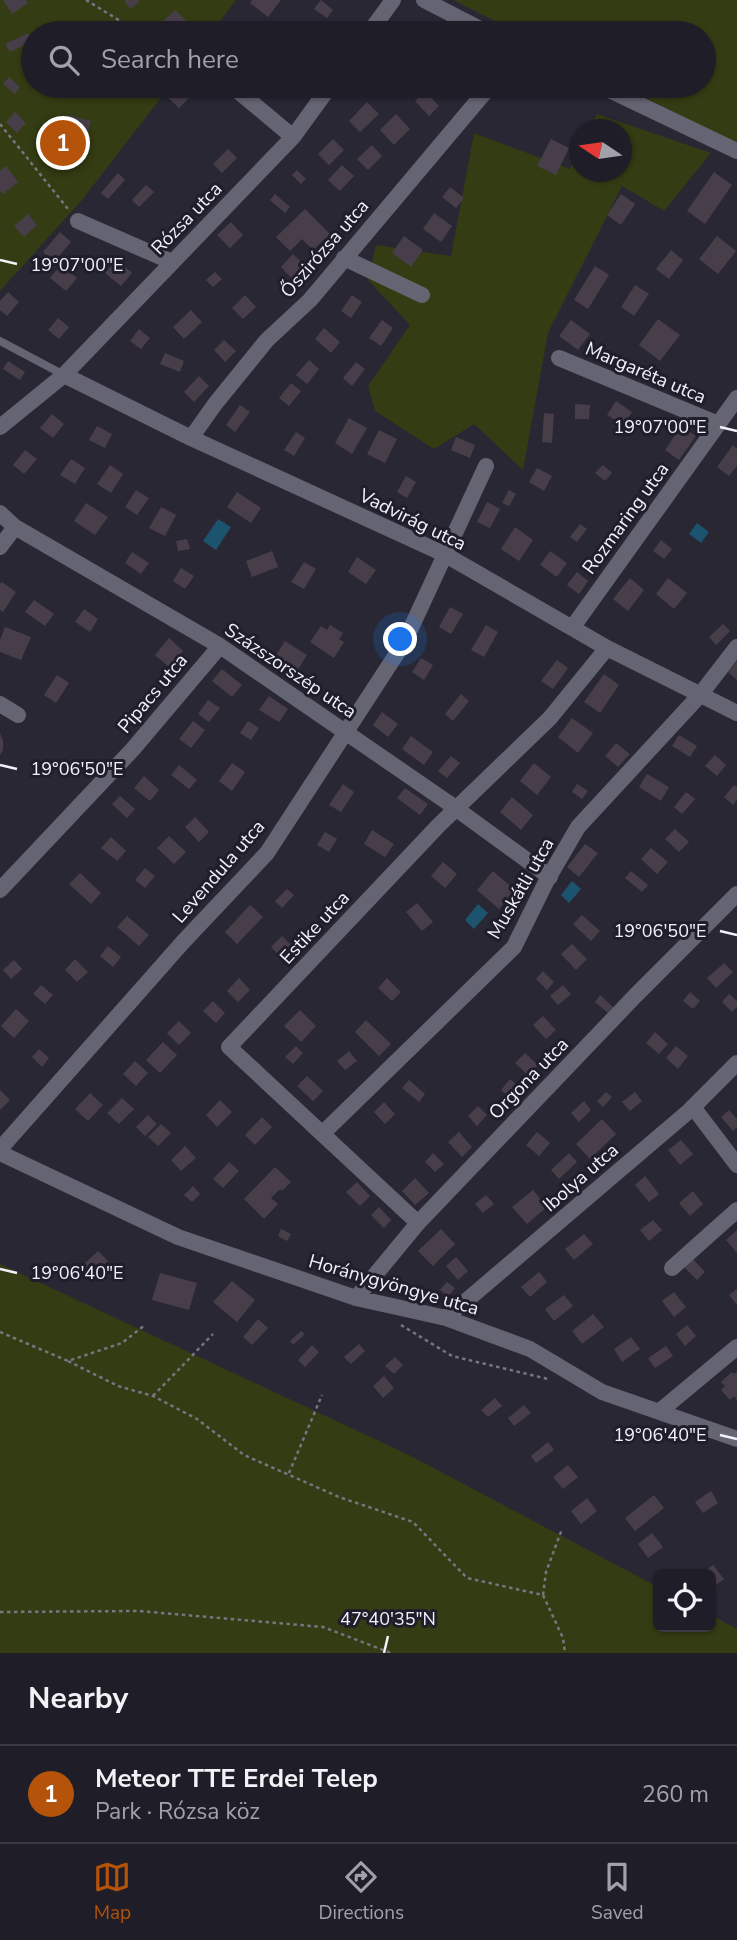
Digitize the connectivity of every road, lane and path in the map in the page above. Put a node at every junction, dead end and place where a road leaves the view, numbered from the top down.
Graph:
1 (86, 0) edge
2 (393, 0) edge
3 (424, 0) edge
4 (120, 21) edge
5 (378, 21) edge
6 (465, 21) edge
7 (246, 98) edge
8 (321, 98) edge
9 (479, 98) edge
10 (626, 98) edge
11 (0, 124) edge
12 (293, 137) junction
13 (737, 151) edge
14 (78, 221) joint
15 (344, 258) junction
16 (172, 262) junction
17 (422, 295) dead end
18 (0, 341) edge
19 (559, 358) dead end
20 (64, 375) junction
21 (737, 398) edge
22 (718, 424) junction
23 (0, 427) edge
24 (191, 438) junction
25 (486, 466) dead end
26 (0, 513) edge
27 (15, 527) junction
28 (0, 547) edge
29 (444, 554) junction
30 (572, 628) junction
31 (220, 646) junction
32 (737, 647) edge
33 (607, 648) junction
34 (700, 695) junction
35 (0, 704) edge
36 (737, 713) edge
37 (19, 715) dead end
38 (346, 733) junction
39 (455, 810) junction
40 (0, 865) edge
41 (13, 876) junction
42 (550, 877) junction
43 (0, 890) edge
44 (737, 894) edge
45 (737, 1063) edge
46 (693, 1107) junction
47 (322, 1134) junction
48 (0, 1151) edge
49 (737, 1166) edge
50 (737, 1209) edge
51 (418, 1223) junction
52 (672, 1268) dead end
53 (356, 1298) junction
54 (446, 1318) junction
55 (399, 1324) dead end
56 (145, 1325) dead end
57 (0, 1332) edge
58 (213, 1334) dead end
59 (737, 1347) edge
60 (68, 1361) junction
61 (552, 1380) dead end
62 (322, 1395) dead end
63 (153, 1396) junction
64 (660, 1411) junction
65 (737, 1439) edge
66 (289, 1473) junction
67 (562, 1529) dead end
68 (543, 1595) junction
69 (0, 1612) edge
70 (391, 1653) edge
71 (565, 1653) edge

1 - 4 path
2 - 5 street
3 - 6 street
7 - 12 street
8 - 12 street, Rózsa utca
9 - 15 street, Őszirózsa utca
10 - 13 street
11 - 14 path
12 - 16 street, Rózsa utca
14 - 16 street
15 - 17 street
15 - 24 street, Őszirózsa utca
16 - 20 street, Rózsa utca
18 - 20 lane
19 - 22 street, Margaréta utca
20 - 23 street, Rózsa utca
20 - 24 street, Vadvirág utca
21 - 22 street, Rozmaring utca
22 - 30 street, Rozmaring utca
24 - 29 street, Vadvirág utca
25 - 29 street, Levendula utca
26 - 27 street, Százszorszép utca
27 - 28 street
27 - 31 street, Százszorszép utca
29 - 30 street, Vadvirág utca
29 - 38 street, Levendula utca
30 - 33 street, Vadvirág utca
31 - 38 street, Százszorszép utca
31 - 41 street, Pipacs utca
32 - 34 street, Muskátli utca
33 - 34 street, Vadvirág utca
33 - 39 street, Estike utca
34 - 36 street, Vadvirág utca
34 - 42 street, Muskátli utca
35 - 37 street
38 - 39 street, Százszorszép utca
38 - 48 street, Levendula utca
39 - 42 street, Százszorszép utca
39 - 47 street, Estike utca
40 - 41 street
41 - 43 street, Pipacs utca
42 - 47 street, Muskátli utca
44 - 51 street, Orgona utca
45 - 46 street, Ibolya utca
46 - 49 street
46 - 54 street, Ibolya utca
47 - 51 street, Estike utca
48 - 53 street, Horánygyöngye utca
50 - 52 street
51 - 53 street, Orgona utca
53 - 54 street, Horánygyöngye utca
54 - 64 street, Horánygyöngye utca
55 - 61 path
56 - 60 path
57 - 60 path
58 - 63 path
59 - 64 street
60 - 63 path
62 - 66 path
63 - 66 path
64 - 65 street, Horánygyöngye utca
66 - 68 path
67 - 68 path
68 - 71 path
69 - 70 path

